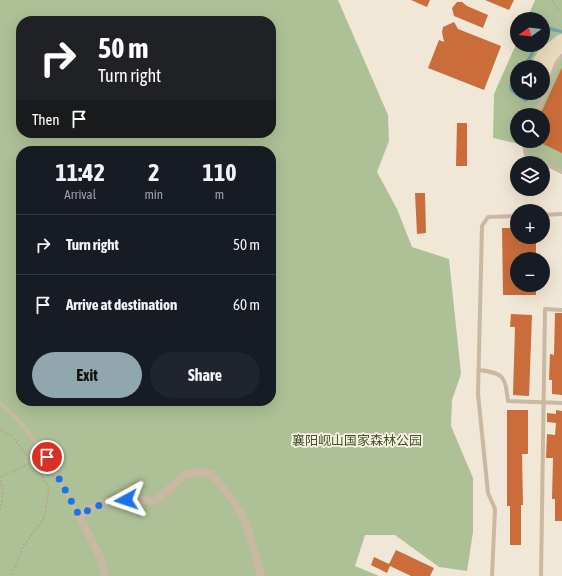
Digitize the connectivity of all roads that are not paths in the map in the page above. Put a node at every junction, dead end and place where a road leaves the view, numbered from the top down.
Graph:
1 (561, 58) edge
2 (539, 108) edge
3 (525, 148) edge
4 (562, 172) edge
5 (562, 214) edge
6 (550, 215) edge
7 (510, 216) edge
8 (562, 310) edge
9 (479, 370) junction
10 (543, 402) junction
11 (0, 403) edge
12 (562, 403) edge
13 (79, 515) junction
14 (105, 576) edge
15 (261, 576) edge
16 (492, 576) edge
17 (541, 576) edge

1 - 2 lane
3 - 4 lane
5 - 6 lane
7 - 9 lane
8 - 10 lane
9 - 10 lane
9 - 16 lane
10 - 12 lane
10 - 17 lane
11 - 13 lane
13 - 14 street
13 - 15 street

